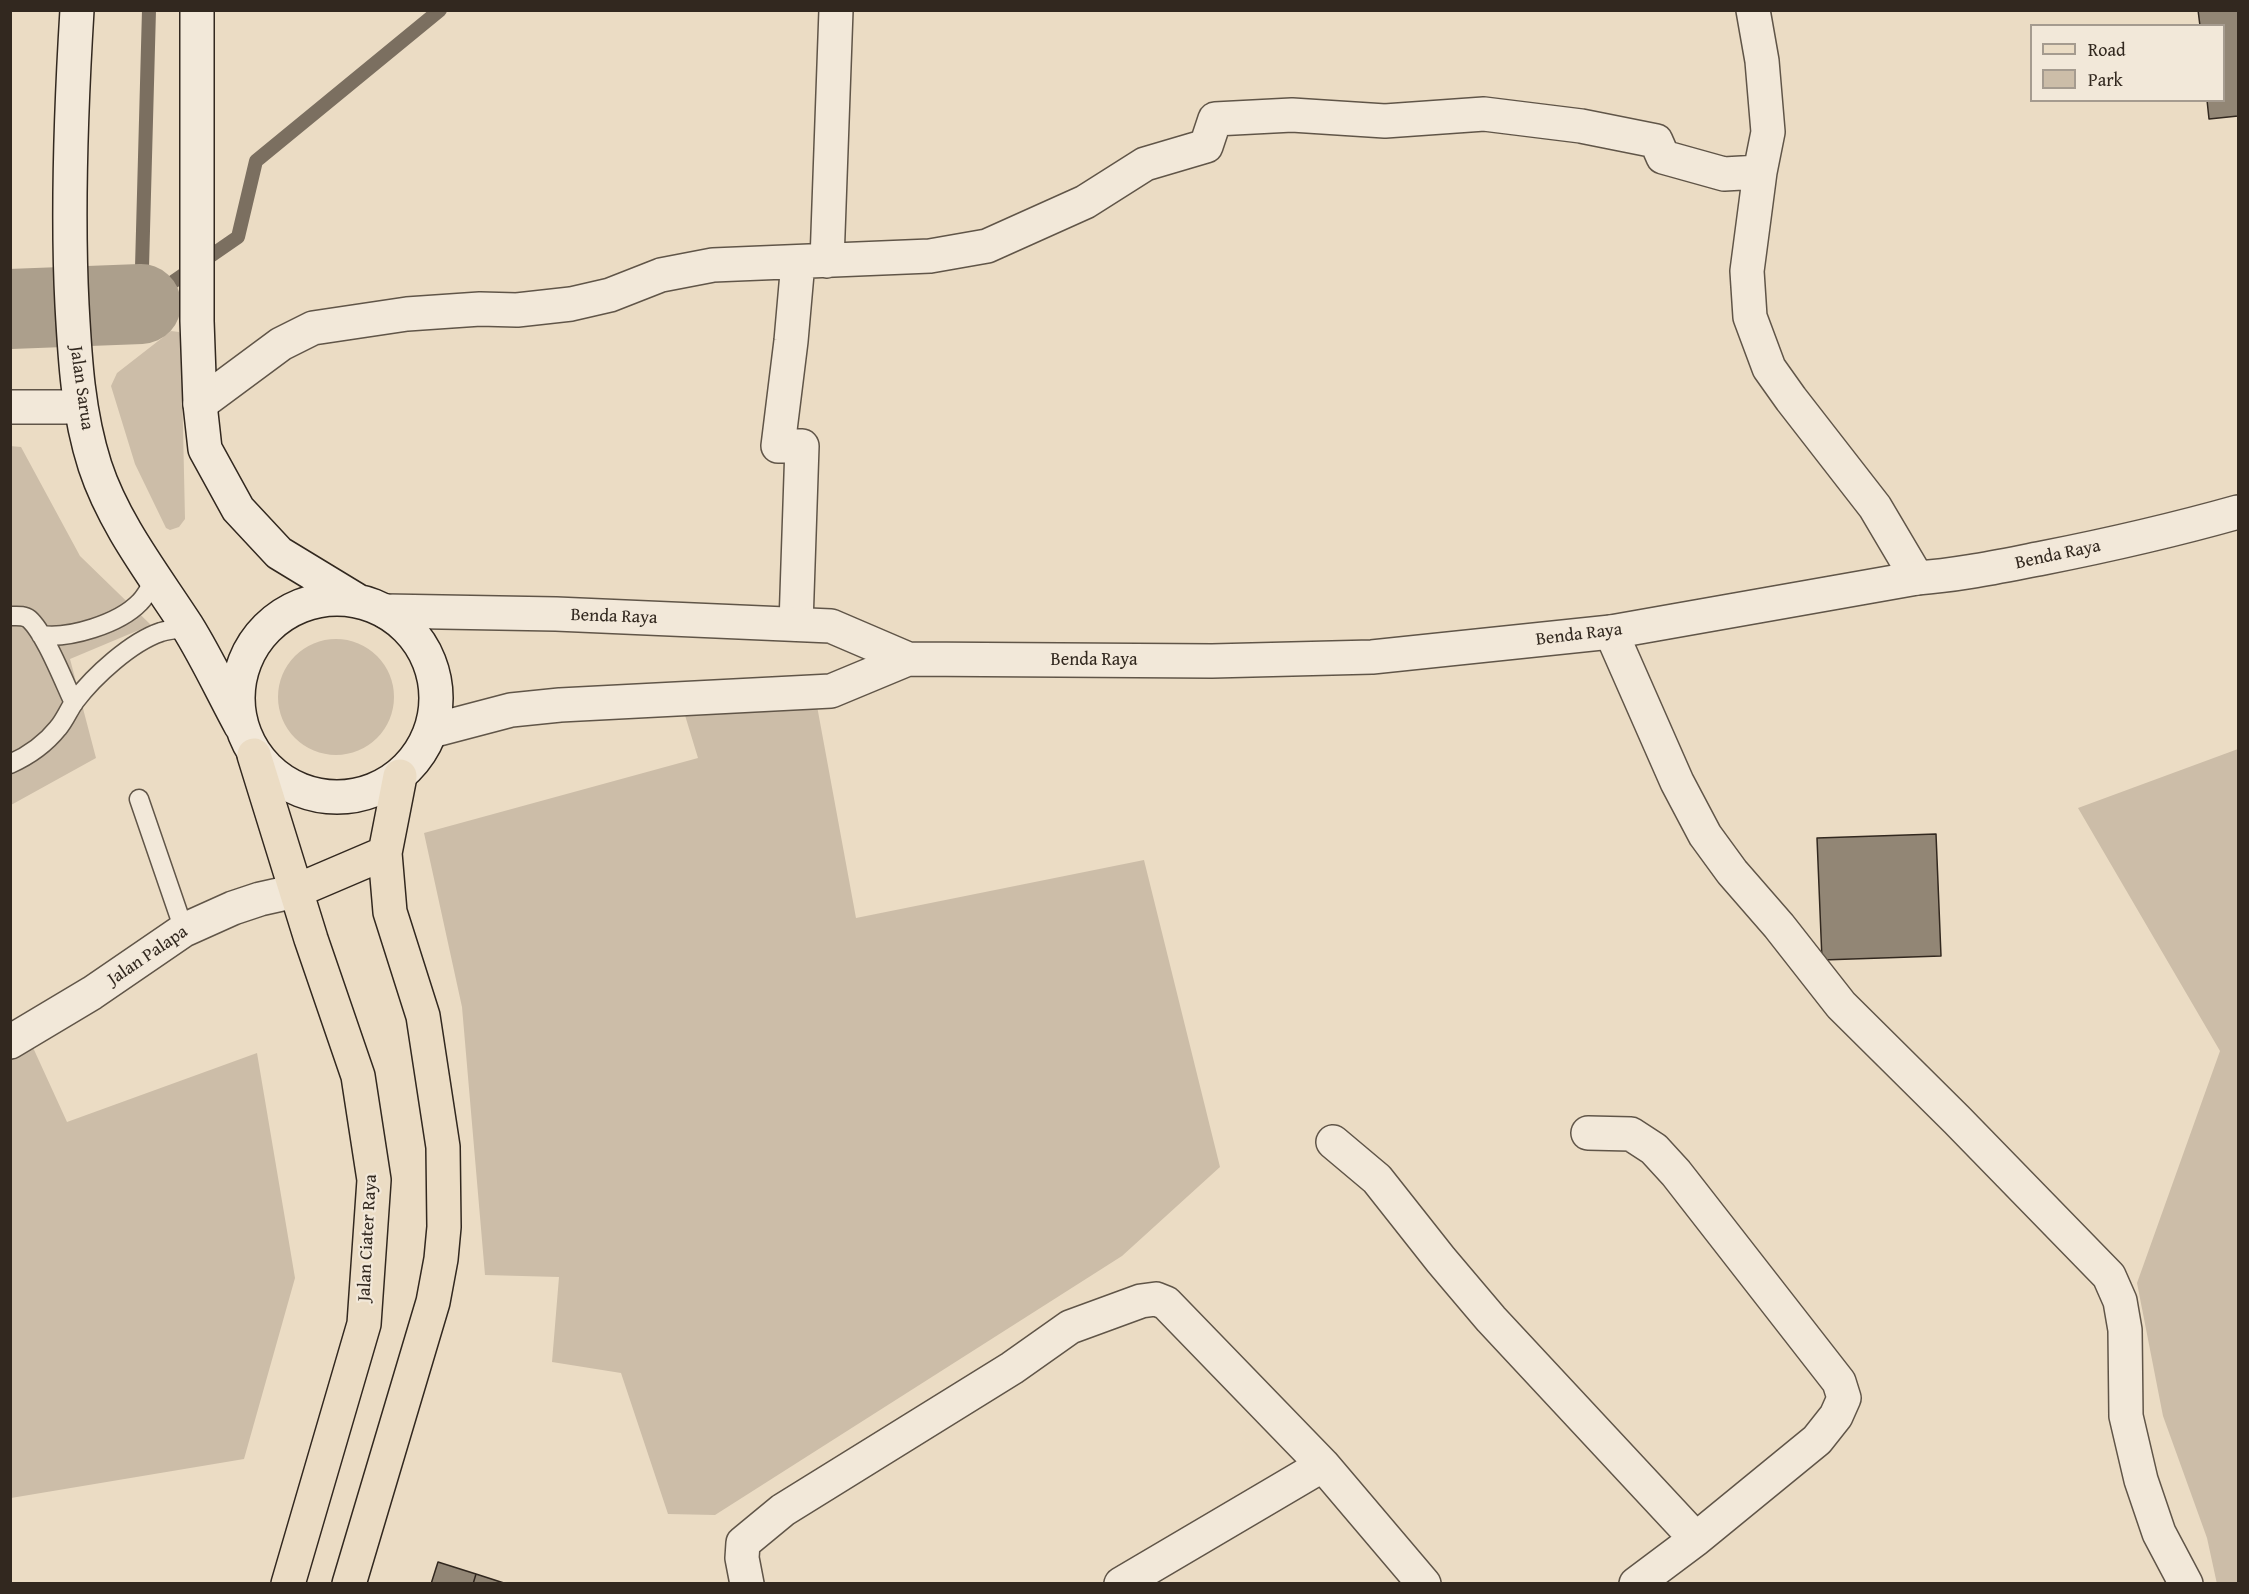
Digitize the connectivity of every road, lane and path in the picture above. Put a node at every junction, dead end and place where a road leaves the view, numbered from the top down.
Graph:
1 (77, 10) edge
2 (196, 10) edge
3 (836, 10) edge
4 (1753, 10) edge
5 (1760, 171) junction
6 (812, 262) junction
7 (78, 392) junction
8 (200, 404) junction
9 (10, 407) edge
10 (2238, 512) edge
11 (1917, 578) junction
12 (155, 579) junction
13 (371, 606) junction
14 (10, 616) edge
15 (795, 624) junction
16 (189, 628) junction
17 (1611, 632) junction
18 (41, 635) junction
19 (908, 659) junction
20 (74, 703) junction
21 (241, 726) junction
22 (431, 731) junction
23 (254, 755) junction
24 (10, 764) edge
25 (400, 777) junction
26 (139, 799) dead end
27 (384, 853) junction
28 (296, 891) junction
29 (184, 930) junction
30 (10, 1042) edge
31 (1588, 1133) dead end
32 (1334, 1142) dead end
33 (1323, 1465) junction
34 (1696, 1539) junction
35 (288, 1584) edge
36 (349, 1584) edge
37 (747, 1584) edge
38 (1121, 1584) edge
39 (1424, 1584) edge
40 (1636, 1584) edge
41 (2186, 1584) edge

1 - 7 street, Jalan Sarua
2 - 8 street
3 - 6 street
4 - 5 street
5 - 6 street
5 - 11 street
6 - 8 street
6 - 15 street
7 - 9 street
7 - 12 street, Jalan Sarua
8 - 13 street
10 - 11 street, Benda Raya
11 - 17 street, Benda Raya
12 - 16 street, Jalan Sarua
12 - 18 lane
13 - 15 street, Benda Raya
13 - 21 street
13 - 22 street
14 - 18 lane
15 - 19 street, Benda Raya
16 - 20 lane
16 - 21 street, Jalan Sarua
17 - 19 street, Benda Raya
17 - 41 street
18 - 20 lane
19 - 22 street, Benda Raya
20 - 24 lane
21 - 23 street
22 - 25 street
23 - 25 street
23 - 28 main road, Jalan Ciater Raya
25 - 27 main road
26 - 29 lane
27 - 28 main road
27 - 36 main road
28 - 29 street, Jalan Palapa
28 - 35 main road, Jalan Ciater Raya
29 - 30 street, Jalan Palapa
31 - 34 street
32 - 34 street
33 - 37 street
33 - 38 street
33 - 39 street
34 - 40 street

